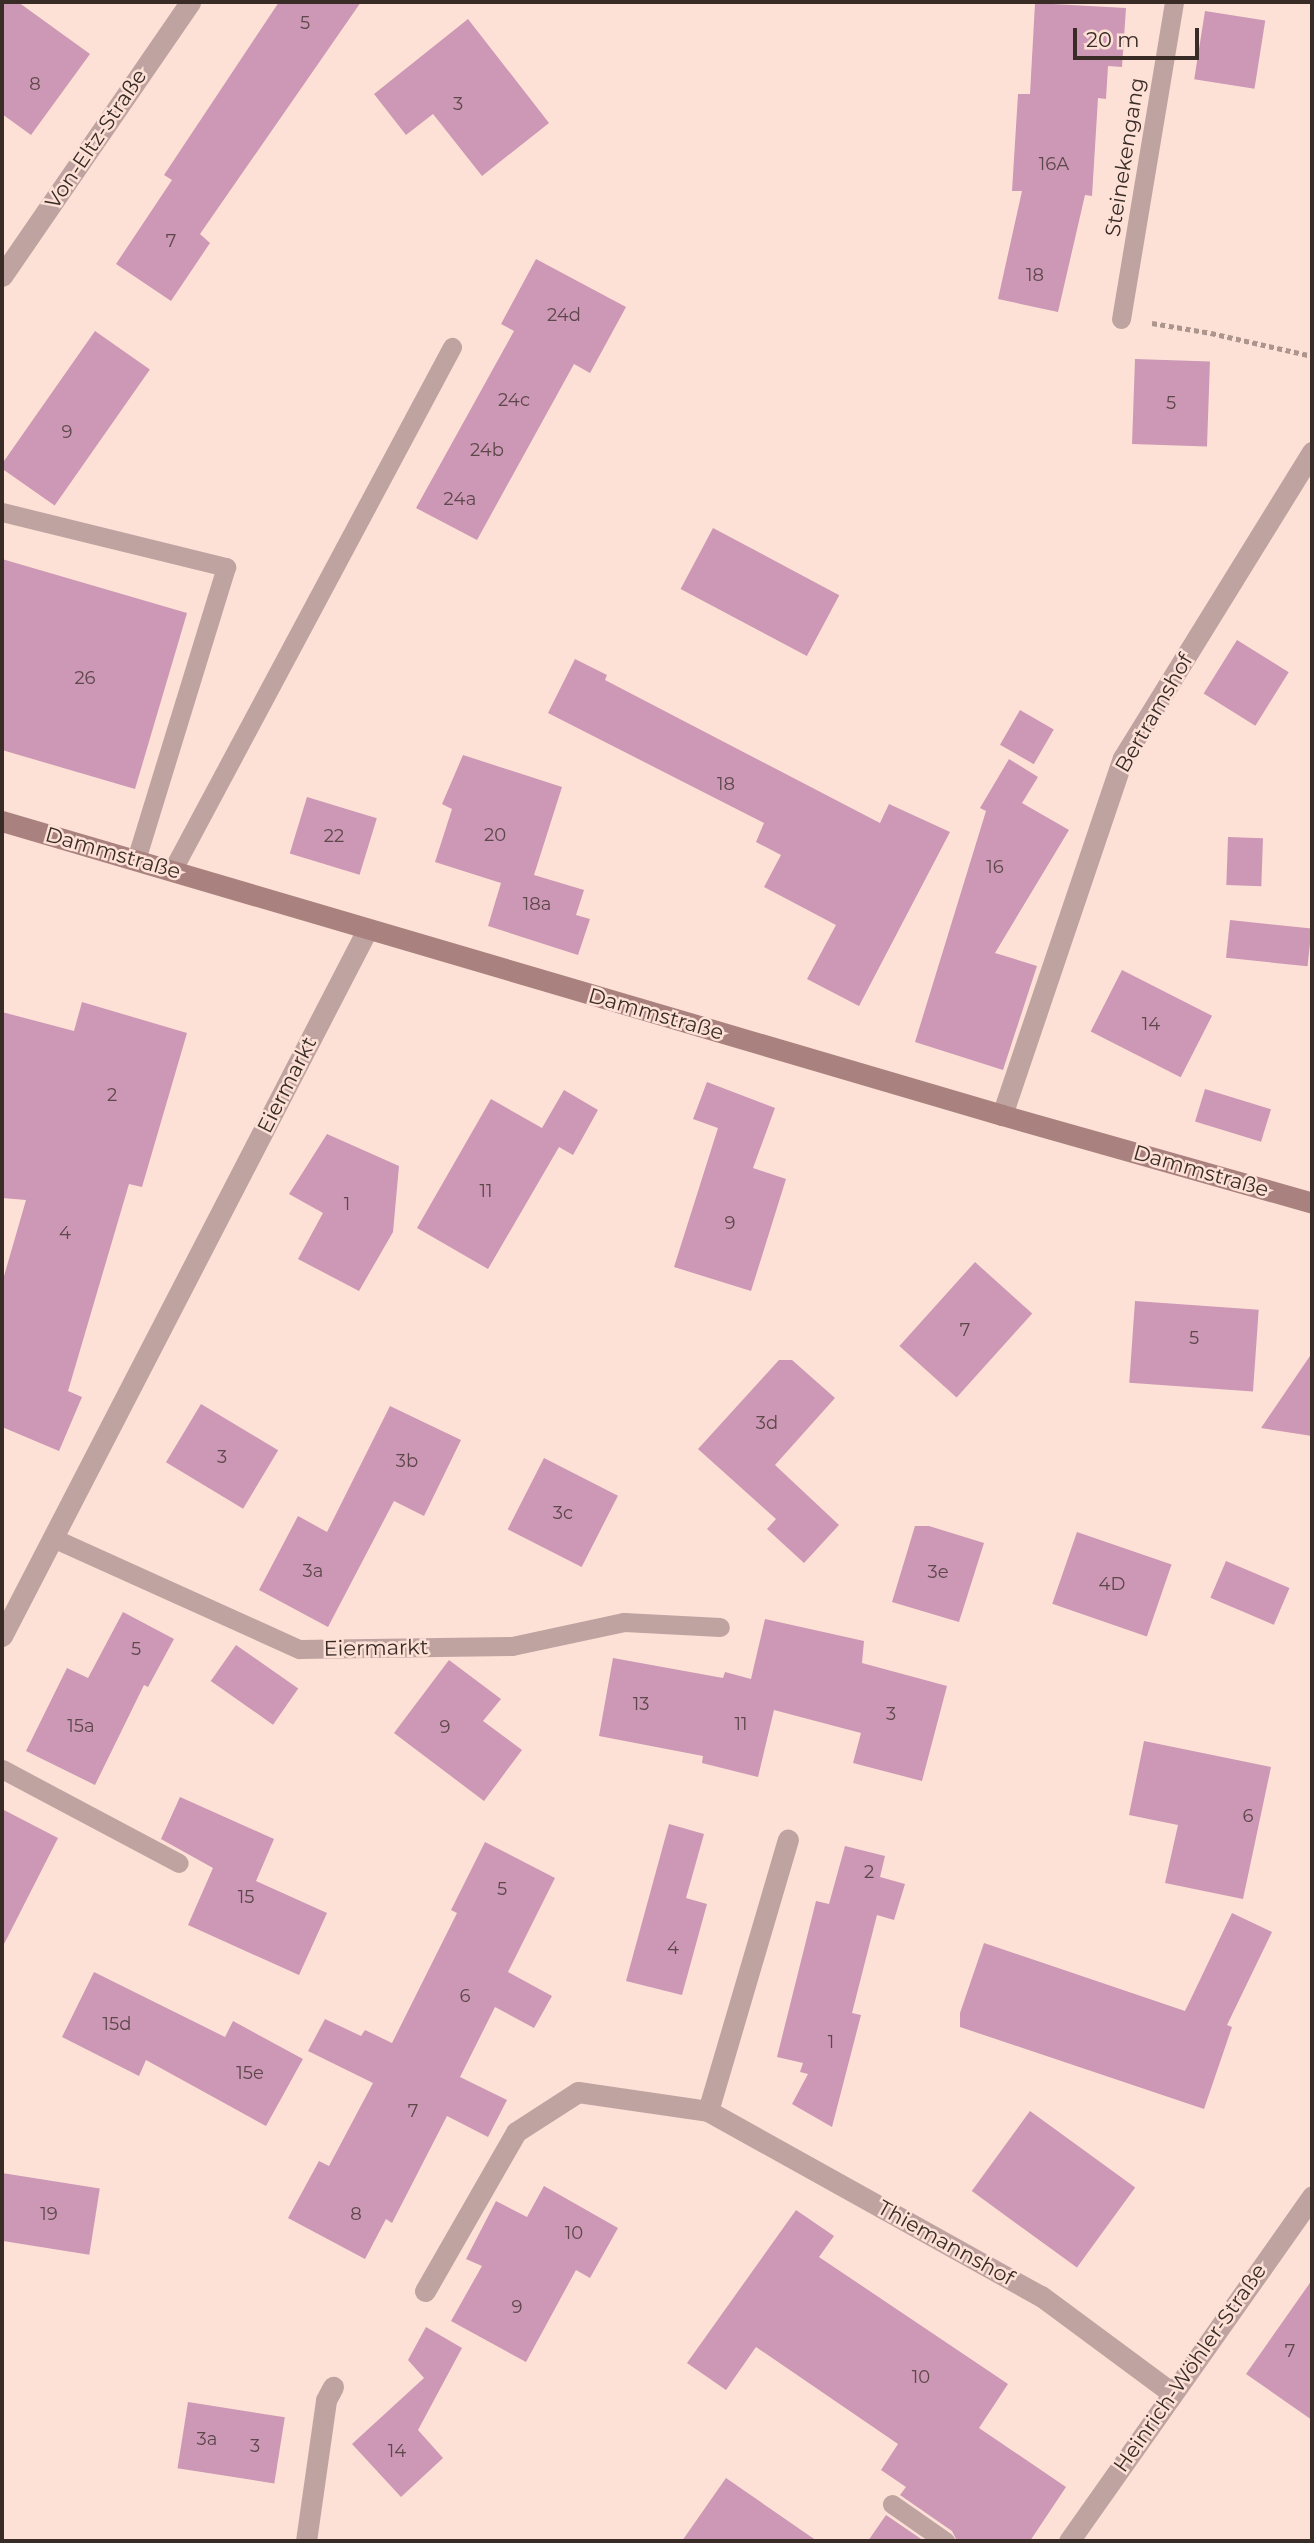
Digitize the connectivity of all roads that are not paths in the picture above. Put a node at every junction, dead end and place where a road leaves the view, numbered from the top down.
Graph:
1 (190, 2) edge
2 (1174, 2) edge
3 (2, 276) edge
4 (1121, 319) road end
5 (452, 347) dead end
6 (1312, 452) edge
7 (2, 512) edge
8 (2, 821) edge
9 (136, 860) junction
10 (173, 869) junction
11 (367, 930) junction
12 (1002, 1115) junction
13 (1312, 1203) edge
14 (53, 1538) junction
15 (720, 1627) dead end
16 (2, 1636) edge
17 (2, 1769) edge
18 (788, 1840) dead end
19 (179, 1863) dead end
20 (708, 2110) junction
21 (1312, 2196) edge
22 (425, 2291) dead end
23 (333, 2387) dead end
24 (1172, 2393) junction
25 (892, 2504) dead end
26 (306, 2541) edge
27 (945, 2541) edge
28 (1069, 2541) edge

1 - 3 street, Von-Eltz-Straße
2 - 4 lane, Steinekengang
5 - 10 lane
6 - 12 street, Bertramshof
7 - 9 lane
8 - 9 main road, Dammstraße
9 - 10 main road, Dammstraße
10 - 11 main road, Dammstraße
11 - 12 main road, Dammstraße
11 - 14 street, Eiermarkt
12 - 13 main road, Dammstraße
14 - 15 lane, Eiermarkt
14 - 16 street, Eiermarkt
17 - 19 lane
18 - 20 street
20 - 22 street, Thiemannshof
20 - 24 street, Thiemannshof
21 - 24 street, Heinrich-Wöhler-Straße
23 - 26 street
24 - 28 street, Heinrich-Wöhler-Straße
25 - 27 lane

